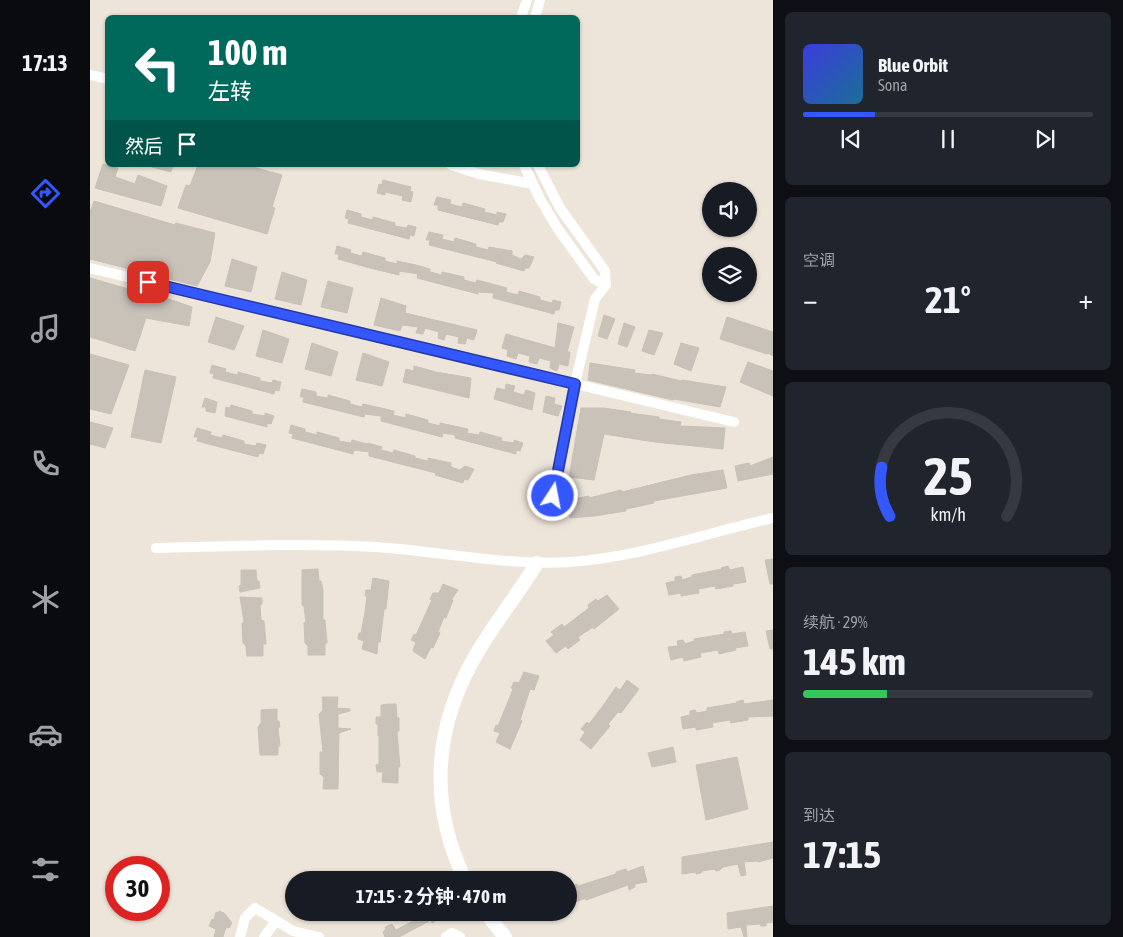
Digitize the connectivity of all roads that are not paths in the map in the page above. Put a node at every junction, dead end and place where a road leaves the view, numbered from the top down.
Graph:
1 (527, 0) edge
2 (540, 0) edge
3 (522, 15) edge
4 (536, 15) edge
5 (90, 75) edge
6 (105, 78) edge
7 (457, 167) edge
8 (525, 167) edge
9 (539, 167) edge
10 (532, 184) junction
11 (90, 268) edge
12 (606, 285) junction
13 (575, 384) junction
14 (734, 422) dead end
15 (553, 496) dead end
16 (773, 518) edge
17 (156, 548) dead end
18 (537, 563) junction
19 (462, 871) edge
20 (276, 921) junction
21 (493, 921) edge
22 (240, 937) edge
23 (264, 937) edge
24 (319, 937) edge
25 (446, 937) edge
26 (460, 937) edge
27 (505, 937) edge

1 - 3 street
2 - 4 street
5 - 6 street
7 - 10 street
8 - 10 street
9 - 12 street
10 - 12 street
11 - 13 street
12 - 13 street
13 - 14 street
13 - 15 street
16 - 18 street
17 - 18 street
18 - 19 street
20 - 22 street
20 - 23 street
20 - 24 street
21 - 27 street
25 - 26 street

